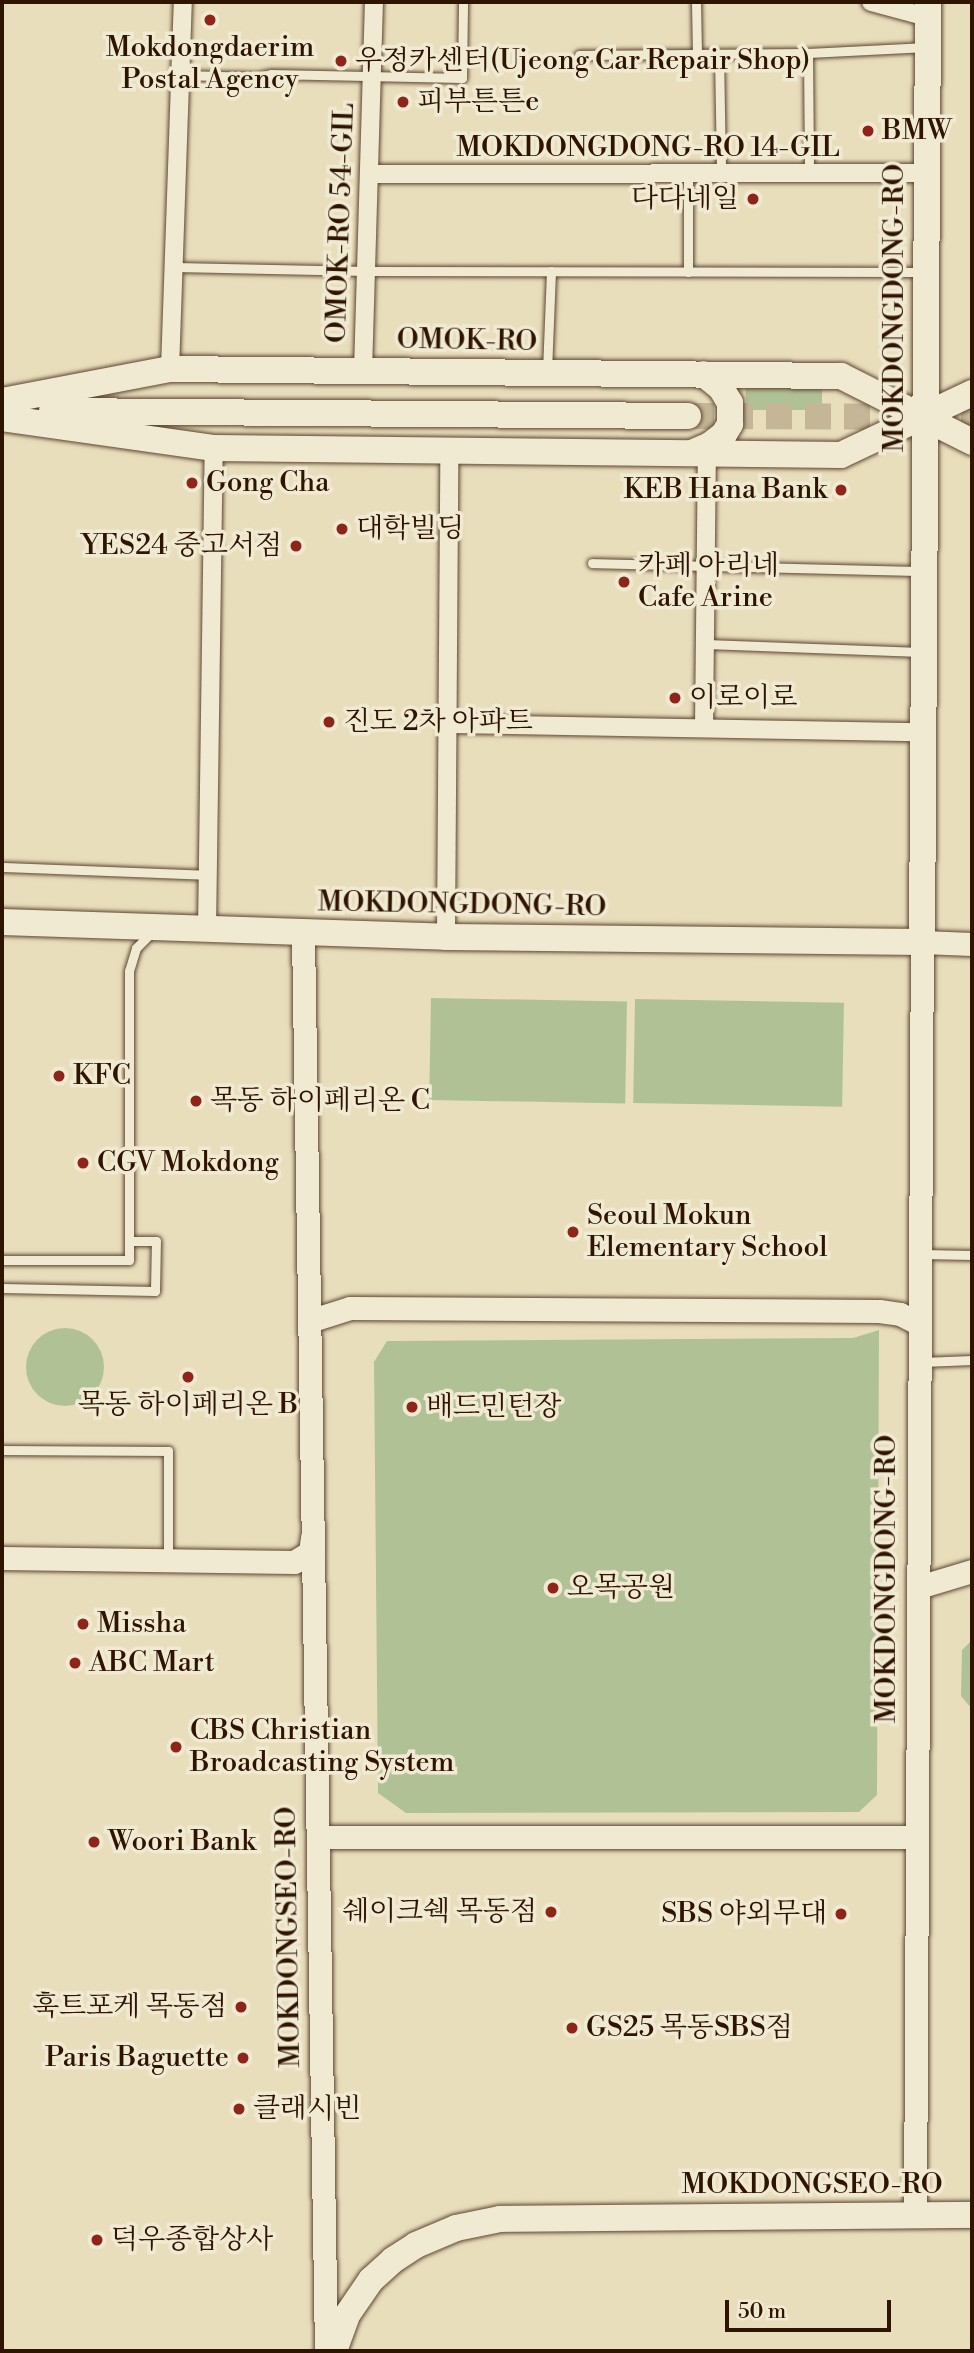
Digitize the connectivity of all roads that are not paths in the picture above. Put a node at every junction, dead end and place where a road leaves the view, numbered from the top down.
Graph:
1 (183, 2) edge
2 (374, 2) edge
3 (463, 2) edge
4 (696, 2) edge
5 (871, 2) edge
6 (928, 10) edge
7 (928, 47) junction
8 (808, 52) junction
9 (697, 54) junction
10 (719, 54) junction
11 (579, 55) dead end
12 (180, 75) junction
13 (372, 77) junction
14 (721, 173) junction
15 (809, 173) junction
16 (927, 173) junction
17 (369, 174) junction
18 (688, 174) junction
19 (175, 267) junction
20 (366, 271) junction
21 (551, 271) junction
22 (688, 272) junction
23 (926, 272) junction
24 (170, 369) junction
25 (363, 371) junction
26 (547, 373) junction
27 (704, 374) junction
28 (972, 393) edge
29 (2, 401) edge
30 (2, 411) edge
31 (688, 416) tunnel mouth
32 (926, 417) junction
33 (2, 418) edge
34 (972, 442) edge
35 (214, 448) junction
36 (449, 451) junction
37 (699, 454) junction
38 (593, 564) dead end
39 (705, 566) junction
40 (925, 571) junction
41 (704, 644) junction
42 (924, 652) junction
43 (449, 724) junction
44 (704, 729) junction
45 (924, 732) junction
46 (2, 867) edge
47 (207, 875) junction
48 (2, 922) edge
49 (157, 928) junction
50 (207, 930) junction
51 (303, 934) junction
52 (446, 937) junction
53 (922, 942) junction
54 (972, 944) edge
55 (129, 1241) junction
56 (920, 1254) junction
57 (972, 1255) edge
58 (2, 1260) edge
59 (2, 1288) edge
60 (309, 1321) junction
61 (920, 1324) junction
62 (972, 1360) edge
63 (920, 1362) junction
64 (2, 1450) edge
65 (313, 1532) junction
66 (2, 1558) edge
67 (168, 1561) junction
68 (972, 1571) edge
69 (919, 1587) junction
70 (319, 1837) junction
71 (917, 1837) junction
72 (972, 2215) edge
73 (915, 2216) junction
74 (326, 2351) edge
75 (334, 2351) edge

1 - 12 street
2 - 13 street, OMOK-RO 54-GIL
3 - 13 lane, OMOK-RO 54-GIL
4 - 9 lane
5 - 6 street, MOKDONGDONG-RO
6 - 7 main road, MOKDONGDONG-RO
7 - 8 lane
7 - 16 main road, MOKDONGDONG-RO
8 - 10 lane
8 - 15 lane
9 - 10 lane
9 - 11 lane
10 - 14 lane
12 - 13 lane, OMOK-RO 54-GIL
12 - 19 street
13 - 17 street, OMOK-RO 54-GIL
14 - 15 street, MOKDONGDONG-RO 14-GIL
14 - 18 street, MOKDONGDONG-RO 14-GIL
15 - 16 street, MOKDONGDONG-RO 14-GIL
16 - 23 main road, MOKDONGDONG-RO
17 - 18 street, MOKDONGDONG-RO 14-GIL
17 - 20 street, OMOK-RO 54-GIL
18 - 22 lane
19 - 20 lane
19 - 24 street
20 - 21 lane
20 - 25 street, OMOK-RO 54-GIL
21 - 22 lane
21 - 26 lane
22 - 23 lane
23 - 32 main road, MOKDONGDONG-RO
24 - 25 main road, OMOK-RO
24 - 29 main road, OMOK-RO
25 - 26 main road, OMOK-RO
26 - 27 main road, OMOK-RO
27 - 32 main road, OMOK-RO
27 - 37 main road
28 - 32 main road
30 - 31 main road
32 - 34 main road, OMOK-RO
32 - 37 main road
32 - 40 main road, MOKDONGDONG-RO
33 - 35 main road
35 - 36 main road
35 - 47 street
36 - 37 main road
36 - 43 street
37 - 39 street
38 - 39 lane
39 - 40 lane
39 - 41 street
40 - 42 main road, MOKDONGDONG-RO
41 - 42 lane
41 - 44 street
42 - 45 main road, MOKDONGDONG-RO
43 - 44 street
43 - 52 street
44 - 45 street
45 - 53 main road, MOKDONGDONG-RO
46 - 47 lane
47 - 50 street
48 - 49 main road, MOKDONGDONG-RO
49 - 50 main road, MOKDONGDONG-RO
49 - 55 lane
50 - 51 main road, MOKDONGDONG-RO
51 - 52 main road, MOKDONGDONG-RO
51 - 60 street, MOKDONGSEO-RO
52 - 53 main road, MOKDONGDONG-RO
53 - 54 street
53 - 56 street, MOKDONGDONG-RO
55 - 58 lane
55 - 59 lane
56 - 57 lane
56 - 61 street, MOKDONGDONG-RO
60 - 61 street
60 - 65 street, MOKDONGSEO-RO
61 - 63 street, MOKDONGDONG-RO
62 - 63 lane
63 - 69 street, MOKDONGDONG-RO
64 - 67 lane
65 - 67 street
65 - 70 street, MOKDONGSEO-RO
66 - 67 street
68 - 69 street
69 - 71 street, MOKDONGDONG-RO
70 - 71 street
70 - 74 street, MOKDONGSEO-RO
71 - 73 street, MOKDONGDONG-RO
72 - 73 main road, MOKDONGSEO-RO
73 - 75 main road, MOKDONGSEO-RO

